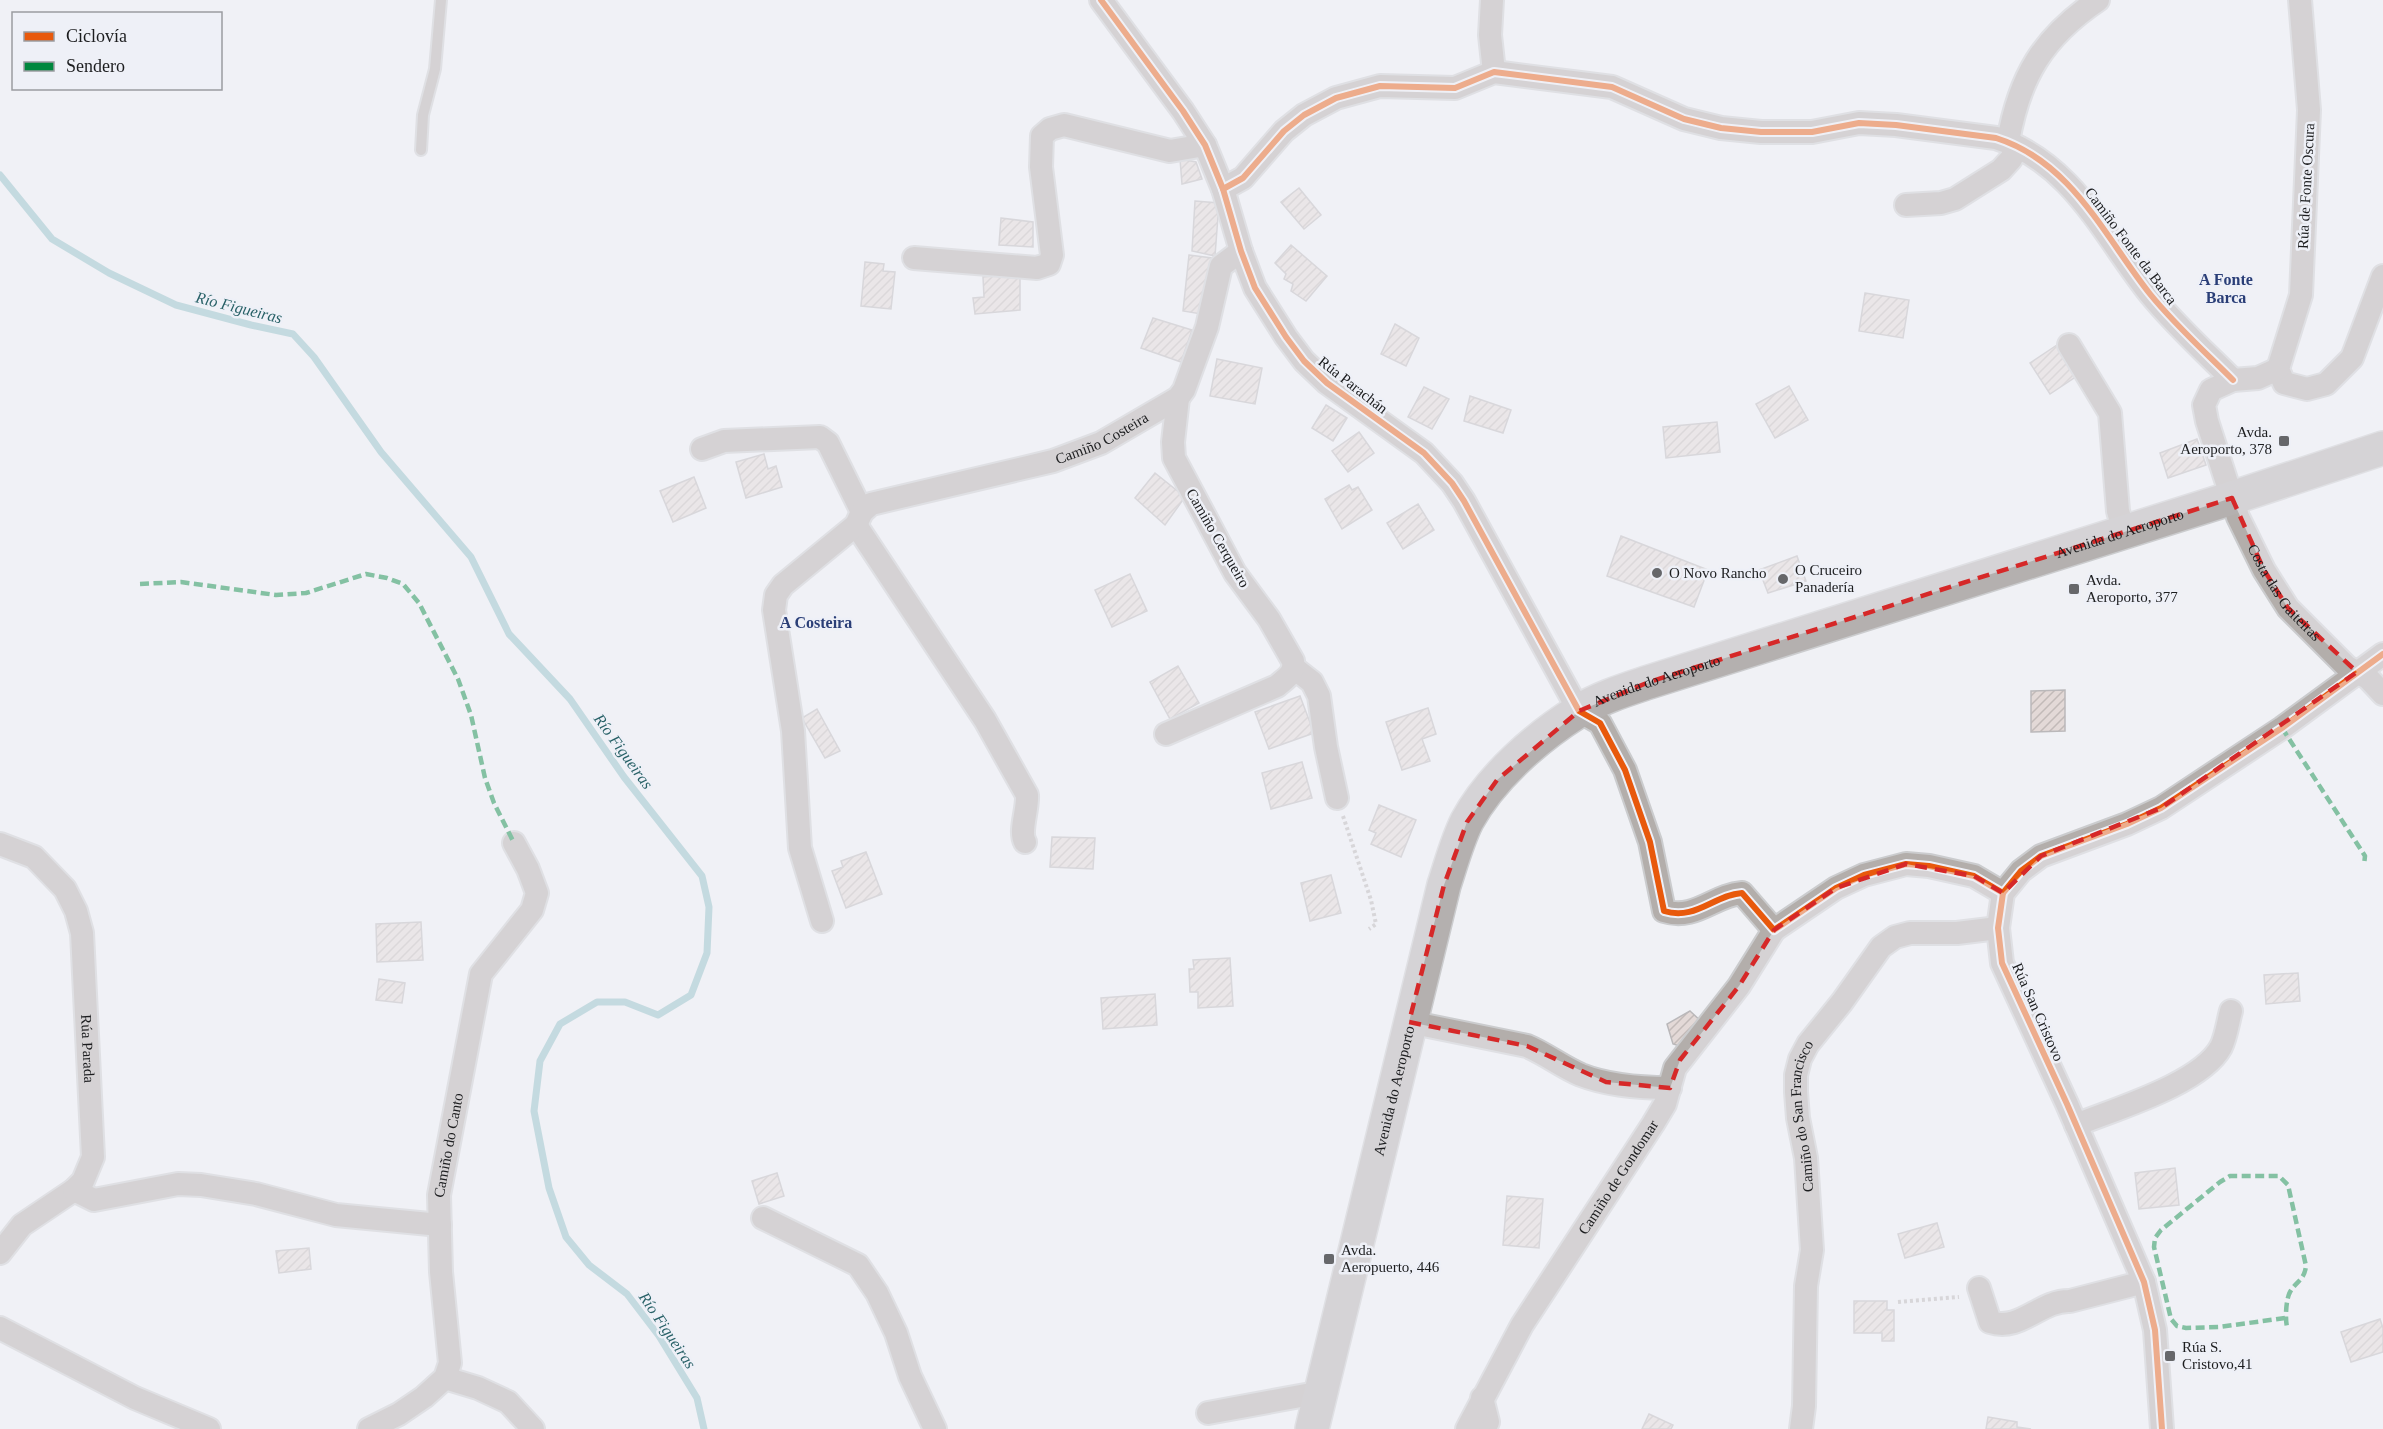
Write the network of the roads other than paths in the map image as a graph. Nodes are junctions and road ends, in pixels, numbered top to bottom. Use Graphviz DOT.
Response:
graph roads {
  1 [pos="441,0"];
  2 [pos="1101,0"];
  3 [pos="1492,0"];
  4 [pos="2098,0"];
  5 [pos="2300,0"];
  6 [pos="1494,72"];
  7 [pos="2013,144"];
  8 [pos="1204,145"];
  9 [pos="421,150"];
  10 [pos="1223,189"];
  11 [pos="1906,205"];
  12 [pos="1241,251"];
  13 [pos="914,258"];
  14 [pos="2383,276"];
  15 [pos="2069,345"];
  16 [pos="2278,369"];
  17 [pos="2233,380"];
  18 [pos="1178,398"];
  19 [pos="2383,448"];
  20 [pos="702,449"];
  21 [pos="2232,498"];
  22 [pos="859,518"];
  23 [pos="2124,532"];
  24 [pos="2383,654"];
  25 [pos="1294,668"];
  26 [pos="2357,672"];
  27 [pos="2383,694"];
  28 [pos="1579,711"];
  29 [pos="1166,734"];
  30 [pos="1337,798"];
  31 [pos="514,843"];
  32 [pos="1025,843"];
  33 [pos="0,844"];
  34 [pos="2003,893"];
  35 [pos="822,921"];
  36 [pos="1998,928"];
  37 [pos="1774,930"];
  38 [pos="2231,1011"];
  39 [pos="1409,1022"];
  40 [pos="1670,1088"];
  41 [pos="2076,1125"];
  42 [pos="74,1190"];
  43 [pos="763,1218"];
  44 [pos="440,1225"];
  45 [pos="0,1253"];
  46 [pos="2144,1282"];
  47 [pos="1980,1292"];
  48 [pos="0,1328"];
  49 [pos="446,1378"];
  50 [pos="1322,1392"];
  51 [pos="1482,1398"];
  52 [pos="1208,1413"];
  53 [pos="209,1429"];
  54 [pos="369,1429"];
  55 [pos="533,1429"];
  56 [pos="935,1429"];
  57 [pos="1312,1429"];
  58 [pos="1467,1429"];
  59 [pos="1485,1429"];
  60 [pos="1801,1429"];
  61 [pos="2162,1429"];
  1 -- 9 [label="lane"];
  2 -- 8 [label="street, Rúa Parachán"];
  3 -- 6 [label="street"];
  4 -- 7 [label="street"];
  5 -- 16 [label="street, Rúa de Fonte Oscura"];
  6 -- 7 [label="street, Camiño Fonte da Barca"];
  6 -- 10 [label="street, Camiño Fonte da Barca"];
  7 -- 11 [label="street"];
  7 -- 17 [label="street, Camiño Fonte da Barca"];
  8 -- 10 [label="street, Rúa Parachán"];
  8 -- 13 [label="street"];
  10 -- 12 [label="street, Rúa Parachán"];
  12 -- 18 [label="street"];
  12 -- 28 [label="street, Rúa Parachán"];
  14 -- 16 [label="street"];
  15 -- 23 [label="street"];
  16 -- 17 [label="street"];
  17 -- 21 [label="street"];
  18 -- 22 [label="street, Camiño Costeira"];
  18 -- 25 [label="street, Camiño Cerqueiro"];
  19 -- 21 [label="main road, Avenida do Aeroporto"];
  20 -- 22 [label="street"];
  21 -- 23 [label="main road, Avenida do Aeroporto"];
  21 -- 26 [label="street, Costa das Gaiteiras"];
  22 -- 32 [label="street"];
  22 -- 35 [label="street, Camiño Costeira"];
  23 -- 28 [label="main road, Avenida do Aeroporto"];
  24 -- 26 [label="street"];
  25 -- 29 [label="street"];
  25 -- 30 [label="street, Camiño Cerqueiro"];
  26 -- 27 [label="street, Costa das Gaiteiras"];
  26 -- 34 [label="street"];
  28 -- 37 [label="street"];
  28 -- 39 [label="main road, Avenida do Aeroporto"];
  31 -- 44 [label="street, Camiño do Canto"];
  33 -- 42 [label="street, Rúa Parada"];
  34 -- 36 [label="street, Rúa San Cristovo"];
  34 -- 37 [label="street, Camiño de Gondomar"];
  36 -- 41 [label="street, Rúa San Cristovo"];
  36 -- 60 [label="street, Camiño do San Francisco"];
  37 -- 40 [label="street, Camiño de Gondomar"];
  38 -- 41 [label="street"];
  39 -- 40 [label="street"];
  39 -- 50 [label="main road, Avenida do Aeroporto"];
  40 -- 51 [label="street, Camiño de Gondomar"];
  41 -- 46 [label="street, Rúa San Cristovo"];
  42 -- 44 [label="street"];
  42 -- 45 [label="street, Rúa Parada"];
  43 -- 56 [label="street"];
  44 -- 49 [label="street, Camiño do Canto"];
  46 -- 47 [label="street"];
  46 -- 61 [label="street, Rúa San Cristovo"];
  48 -- 53 [label="street"];
  49 -- 54 [label="street"];
  49 -- 55 [label="street"];
  50 -- 52 [label="street"];
  50 -- 57 [label="main road, Avenida do Aeroporto"];
  51 -- 58 [label="street, Camiño de Gondomar"];
  51 -- 59 [label="street"];
}
